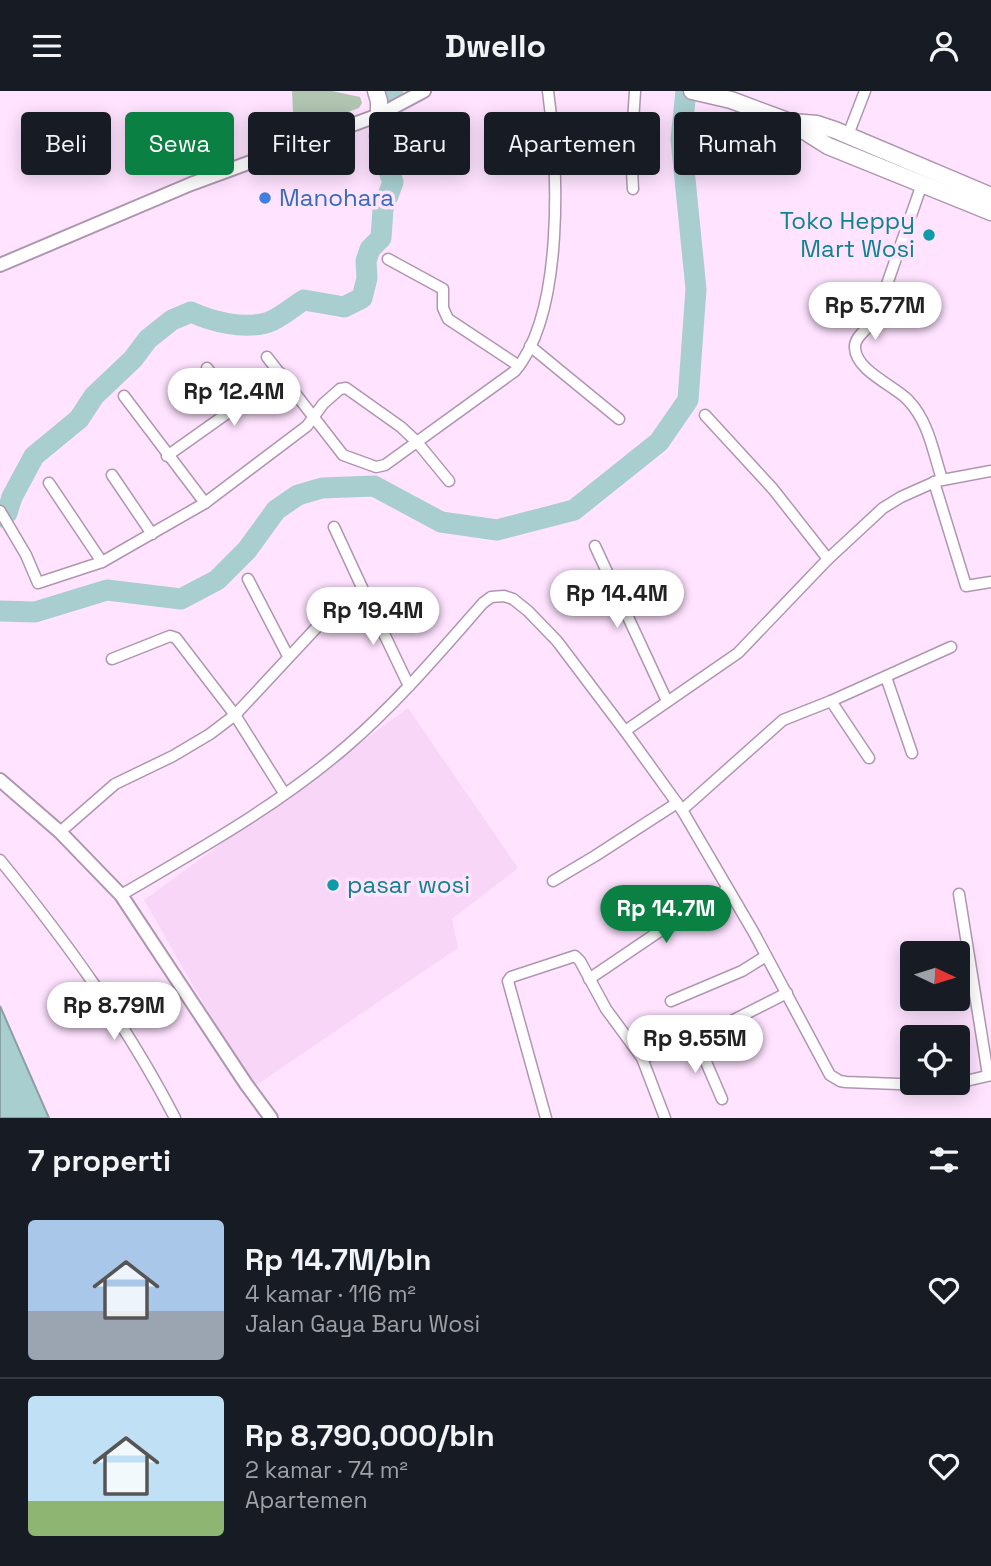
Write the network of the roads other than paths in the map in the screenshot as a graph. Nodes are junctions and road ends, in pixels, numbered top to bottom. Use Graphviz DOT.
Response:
graph roads {
  1 [pos="376,91"];
  2 [pos="424,91"];
  3 [pos="548,91"];
  4 [pos="635,91"];
  5 [pos="695,91"];
  6 [pos="865,91"];
  7 [pos="379,112"];
  8 [pos="385,112"];
  9 [pos="763,112"];
  10 [pos="369,119"];
  11 [pos="801,123"];
  12 [pos="801,129"];
  13 [pos="848,135"];
  14 [pos="922,184"];
  15 [pos="634,189"];
  16 [pos="991,195"];
  17 [pos="991,212"];
  18 [pos="388,259"];
  19 [pos="0,265"];
  20 [pos="530,346"];
  21 [pos="267,357"];
  22 [pos="519,366"];
  23 [pos="207,367"];
  24 [pos="280,373"];
  25 [pos="124,396"];
  26 [pos="236,407"];
  27 [pos="314,415"];
  28 [pos="705,415"];
  29 [pos="619,419"];
  30 [pos="417,442"];
  31 [pos="167,456"];
  32 [pos="991,471"];
  33 [pos="111,475"];
  34 [pos="449,481"];
  35 [pos="938,481"];
  36 [pos="49,483"];
  37 [pos="205,503"];
  38 [pos="3,515"];
  39 [pos="334,527"];
  40 [pos="152,534"];
  41 [pos="595,546"];
  42 [pos="828,559"];
  43 [pos="102,562"];
  44 [pos="248,579"];
  45 [pos="991,582"];
  46 [pos="365,594"];
  47 [pos="951,647"];
  48 [pos="288,656"];
  49 [pos="112,659"];
  50 [pos="886,677"];
  51 [pos="409,686"];
  52 [pos="667,701"];
  53 [pos="831,701"];
  54 [pos="234,715"];
  55 [pos="625,731"];
  56 [pos="912,753"];
  57 [pos="870,758"];
  58 [pos="0,780"];
  59 [pos="285,793"];
  60 [pos="680,806"];
  61 [pos="60,832"];
  62 [pos="0,860"];
  63 [pos="553,881"];
  64 [pos="728,889"];
  65 [pos="959,894"];
  66 [pos="121,895"];
  67 [pos="766,956"];
  68 [pos="589,979"];
  69 [pos="787,993"];
  70 [pos="671,1001"];
  71 [pos="696,1039"];
  72 [pos="642,1058"];
  73 [pos="990,1075"];
  74 [pos="970,1080"];
  75 [pos="900,1085"];
  76 [pos="722,1099"];
  77 [pos="175,1118"];
  78 [pos="271,1118"];
  79 [pos="546,1118"];
  80 [pos="665,1118"];
  1 -- 7 [label="highway"];
  2 -- 8 [label="street"];
  3 -- 20 [label="street"];
  4 -- 15 [label="street"];
  5 -- 9 [label="highway"];
  6 -- 13 [label="street"];
  10 -- 19 [label="street"];
  11 -- 13 [label="highway"];
  12 -- 14 [label="highway"];
  13 -- 16 [label="highway"];
  14 -- 17 [label="highway"];
  14 -- 35 [label="street"];
  18 -- 22 [label="street"];
  20 -- 22 [label="street"];
  20 -- 29 [label="street"];
  21 -- 24 [label="street"];
  22 -- 30 [label="street"];
  23 -- 26 [label="street"];
  24 -- 26 [label="street"];
  24 -- 27 [label="street"];
  25 -- 31 [label="street"];
  26 -- 31 [label="street"];
  27 -- 30 [label="street"];
  27 -- 30 [label="street"];
  27 -- 37 [label="street"];
  28 -- 42 [label="street"];
  30 -- 34 [label="street"];
  31 -- 37 [label="street"];
  32 -- 35 [label="street"];
  33 -- 40 [label="street"];
  35 -- 42 [label="street"];
  35 -- 45 [label="street"];
  36 -- 43 [label="street"];
  37 -- 40 [label="street"];
  38 -- 43 [label="street"];
  39 -- 46 [label="street"];
  40 -- 43 [label="street"];
  41 -- 52 [label="street"];
  42 -- 52 [label="street"];
  44 -- 48 [label="street"];
  46 -- 48 [label="street"];
  46 -- 51 [label="street"];
  47 -- 50 [label="street"];
  48 -- 54 [label="street"];
  49 -- 54 [label="street"];
  50 -- 53 [label="street"];
  50 -- 56 [label="street"];
  51 -- 55 [label="street"];
  51 -- 59 [label="street"];
  52 -- 55 [label="street"];
  53 -- 57 [label="street"];
  53 -- 60 [label="street"];
  54 -- 59 [label="street"];
  54 -- 61 [label="street"];
  55 -- 60 [label="street"];
  58 -- 61 [label="street"];
  59 -- 66 [label="street"];
  60 -- 63 [label="street"];
  60 -- 64 [label="street"];
  61 -- 66 [label="street"];
  62 -- 77 [label="street"];
  64 -- 67 [label="street"];
  64 -- 68 [label="street"];
  65 -- 73 [label="street"];
  66 -- 78 [label="street"];
  67 -- 69 [label="street"];
  67 -- 70 [label="street"];
  68 -- 72 [label="street"];
  68 -- 79 [label="street"];
  69 -- 71 [label="street"];
  69 -- 75 [label="street"];
  71 -- 72 [label="street"];
  71 -- 76 [label="street"];
  72 -- 80 [label="street"];
  73 -- 74 [label="street"];
}
